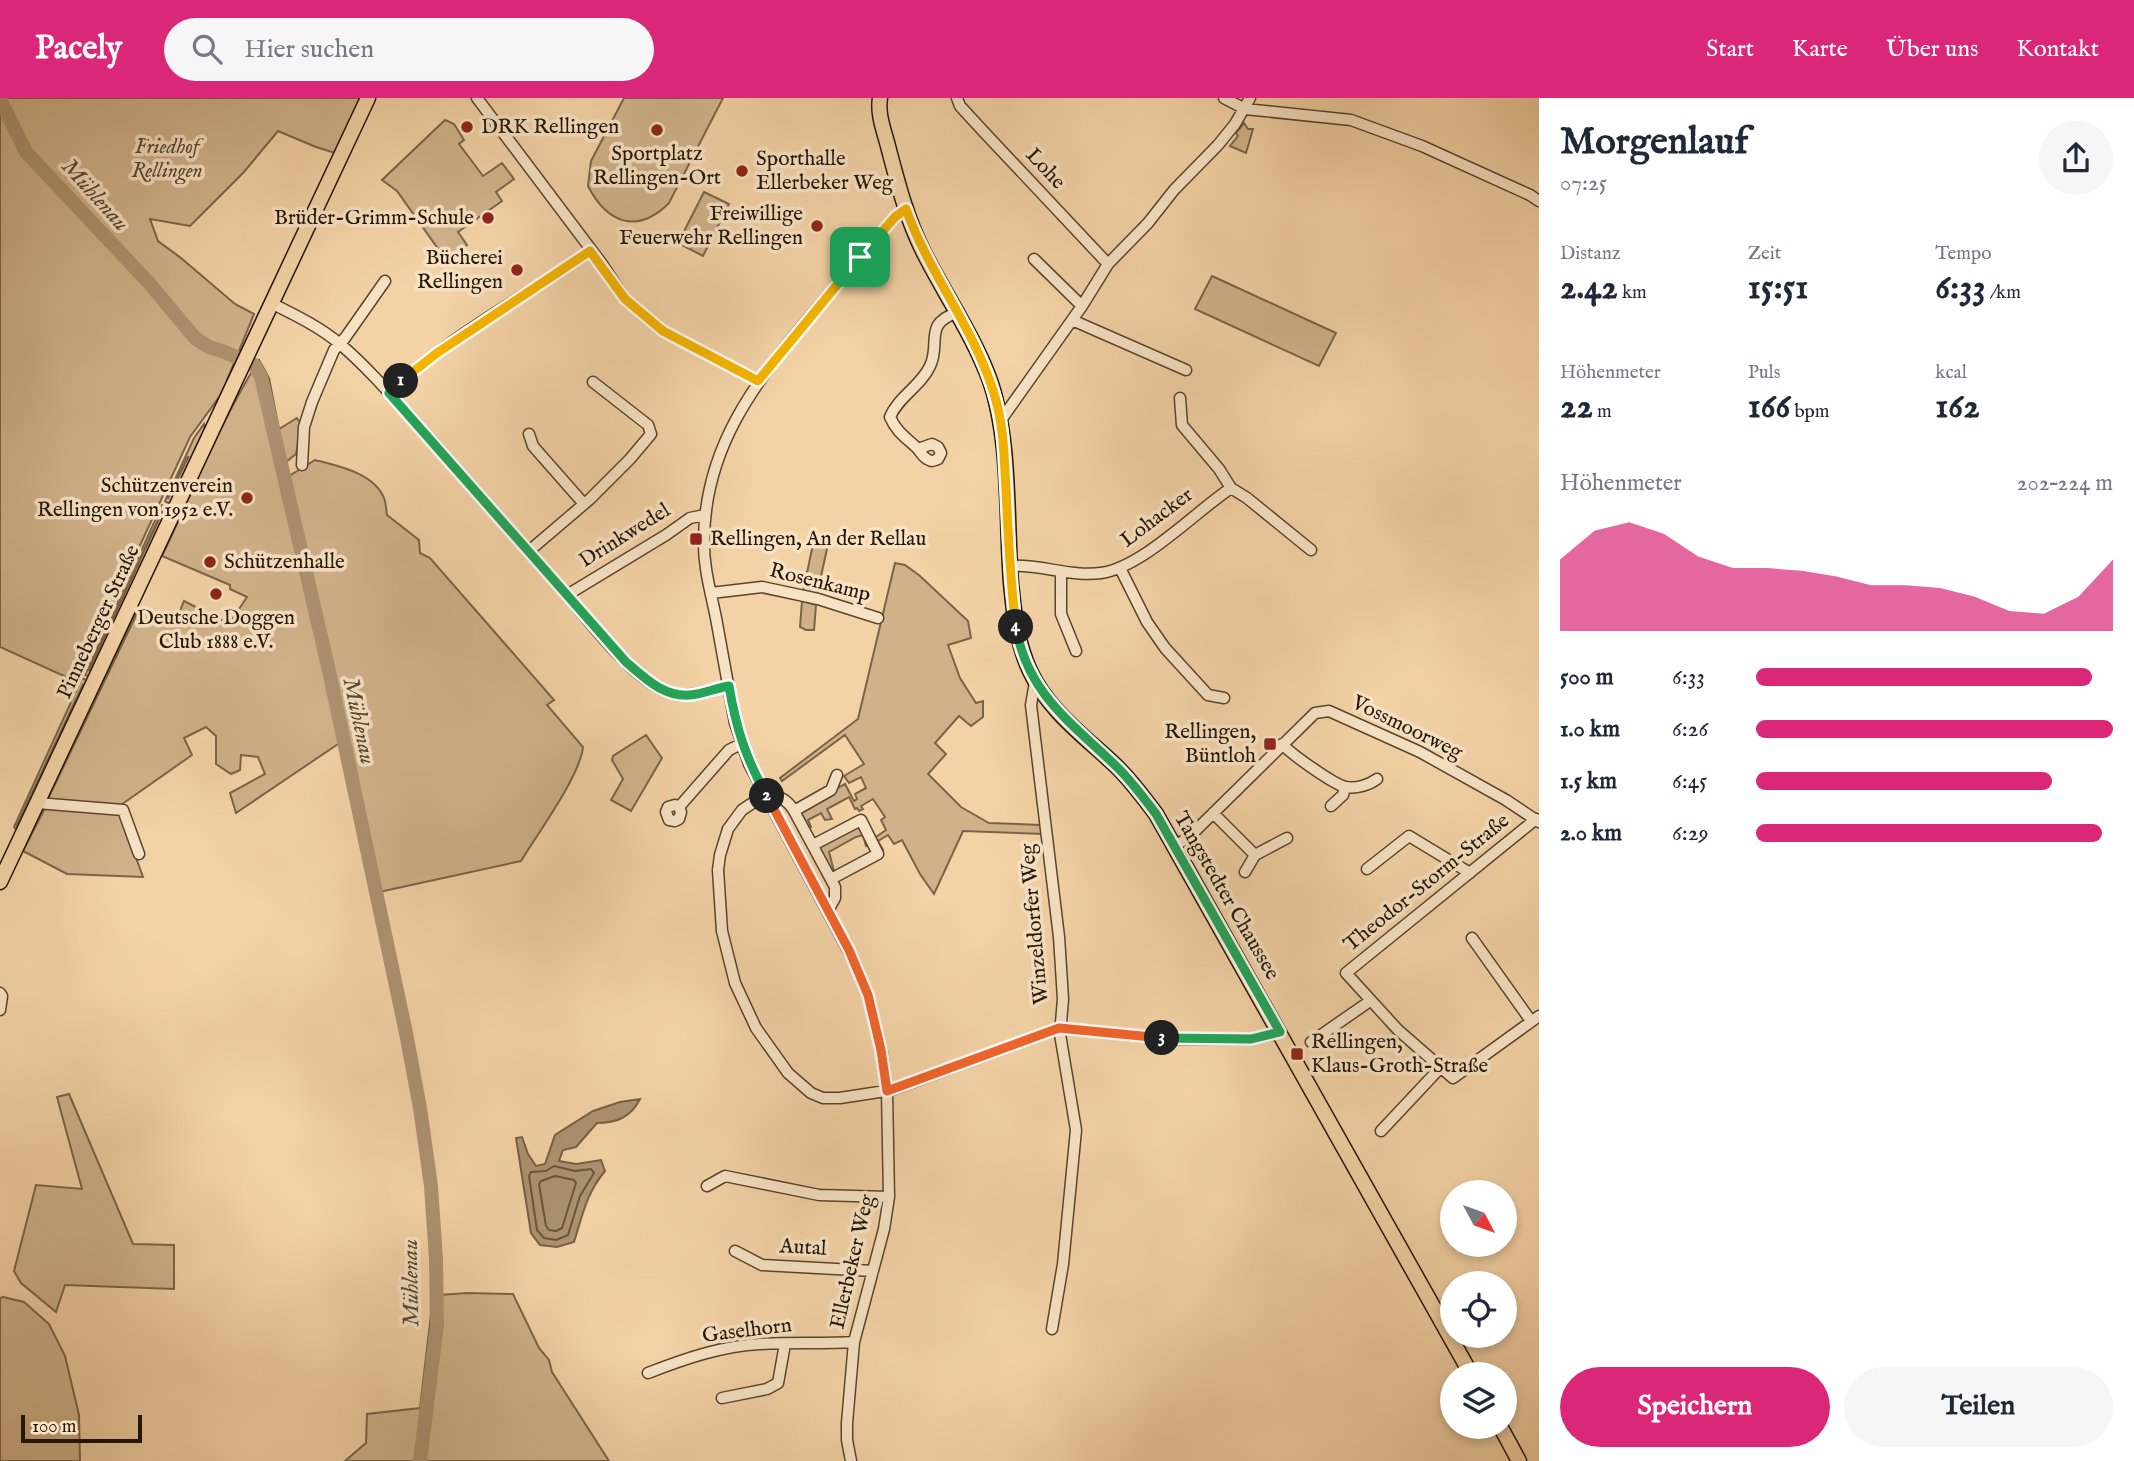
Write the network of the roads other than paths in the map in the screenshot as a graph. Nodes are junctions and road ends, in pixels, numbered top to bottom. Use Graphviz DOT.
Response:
graph roads {
  1 [pos="368,98"];
  2 [pos="477,98"];
  3 [pos="880,98"];
  4 [pos="957,98"];
  5 [pos="1224,98"];
  6 [pos="1248,103"];
  7 [pos="1539,201"];
  8 [pos="906,209"];
  9 [pos="590,251"];
  10 [pos="1034,260"];
  11 [pos="1108,264"];
  12 [pos="385,281"];
  13 [pos="271,303"];
  14 [pos="1082,306"];
  15 [pos="957,313"];
  16 [pos="1072,320"];
  17 [pos="340,344"];
  18 [pos="1186,370"];
  19 [pos="758,381"];
  20 [pos="593,382"];
  21 [pos="389,393"];
  22 [pos="1181,398"];
  23 [pos="1001,420"];
  24 [pos="529,434"];
  25 [pos="918,449"];
  26 [pos="302,465"];
  27 [pos="1231,488"];
  28 [pos="584,504"];
  29 [pos="705,515"];
  30 [pos="1311,550"];
  31 [pos="529,551"];
  32 [pos="1010,566"];
  33 [pos="1120,568"];
  34 [pos="1061,571"];
  35 [pos="711,593"];
  36 [pos="567,595"];
  37 [pos="878,618"];
  38 [pos="1076,651"];
  39 [pos="1035,682"];
  40 [pos="729,686"];
  41 [pos="1224,698"];
  42 [pos="741,744"];
  43 [pos="1282,744"];
  44 [pos="837,775"];
  45 [pos="1377,779"];
  46 [pos="1346,787"];
  47 [pos="766,794"];
  48 [pos="37,803"];
  49 [pos="1331,806"];
  50 [pos="679,807"];
  51 [pos="794,811"];
  52 [pos="1213,813"];
  53 [pos="1537,820"];
  54 [pos="1287,838"];
  55 [pos="813,845"];
  56 [pos="1174,846"];
  57 [pos="139,854"];
  58 [pos="1255,855"];
  59 [pos="1367,869"];
  60 [pos="1245,872"];
  61 [pos="1470,873"];
  62 [pos="831,879"];
  63 [pos="0,882"];
  64 [pos="828,911"];
  65 [pos="1472,938"];
  66 [pos="0,993"];
  67 [pos="1370,1001"];
  68 [pos="0,1010"];
  69 [pos="1535,1018"];
  70 [pos="1059,1028"];
  71 [pos="1280,1032"];
  72 [pos="1311,1041"];
  73 [pos="1441,1068"];
  74 [pos="887,1091"];
  75 [pos="1381,1131"];
  76 [pos="707,1186"];
  77 [pos="889,1198"];
  78 [pos="735,1251"];
  79 [pos="873,1271"];
  80 [pos="1052,1329"];
  81 [pos="854,1342"];
  82 [pos="785,1344"];
  83 [pos="1465,1362"];
  84 [pos="648,1373"];
  85 [pos="722,1398"];
  86 [pos="1507,1439"];
  87 [pos="847,1459"];
  88 [pos="1519,1461"];
  1 -- 13 [label="main road, Pinneberger Straße"];
  2 -- 9 [label="street"];
  3 -- 8 [label="main road, Tangstedter Chaussee"];
  4 -- 11 [label="street, Lohe"];
  5 -- 6 [label="street"];
  6 -- 7 [label="street"];
  6 -- 11 [label="street"];
  8 -- 15 [label="main road, Tangstedter Chaussee"];
  8 -- 19 [label="street, Ellerbeker Weg"];
  9 -- 19 [label="street"];
  9 -- 21 [label="street"];
  10 -- 14 [label="street"];
  11 -- 14 [label="street"];
  12 -- 17 [label="street"];
  13 -- 17 [label="street"];
  13 -- 48 [label="main road, Pinneberger Straße"];
  14 -- 16 [label="street"];
  15 -- 23 [label="main road, Tangstedter Chaussee"];
  15 -- 25 [label="street"];
  16 -- 18 [label="street"];
  16 -- 23 [label="street"];
  17 -- 21 [label="street"];
  17 -- 26 [label="street"];
  19 -- 29 [label="street, Ellerbeker Weg"];
  20 -- 28 [label="street"];
  21 -- 31 [label="street"];
  22 -- 27 [label="street"];
  23 -- 32 [label="main road, Tangstedter Chaussee"];
  24 -- 28 [label="street"];
  27 -- 30 [label="street"];
  27 -- 33 [label="street, Lohacker"];
  28 -- 31 [label="street"];
  29 -- 35 [label="street, Ellerbeker Weg"];
  29 -- 36 [label="street, Drinkwedel"];
  31 -- 36 [label="street"];
  32 -- 34 [label="street, Lohacker"];
  32 -- 39 [label="main road, Tangstedter Chaussee"];
  33 -- 34 [label="street, Lohacker"];
  33 -- 41 [label="street"];
  34 -- 38 [label="street"];
  35 -- 37 [label="street, Rosenkamp"];
  35 -- 40 [label="street, Ellerbeker Weg"];
  36 -- 40 [label="street"];
  39 -- 56 [label="main road, Tangstedter Chaussee"];
  39 -- 70 [label="street, Winzeldorfer Weg"];
  40 -- 42 [label="street, Ellerbeker Weg"];
  42 -- 47 [label="street, Ellerbeker Weg"];
  42 -- 50 [label="street"];
  43 -- 46 [label="street"];
  43 -- 52 [label="street, Vossmoorweg"];
  43 -- 53 [label="street, Vossmoorweg"];
  44 -- 51 [label="street"];
  45 -- 46 [label="street"];
  46 -- 49 [label="street"];
  47 -- 51 [label="street"];
  47 -- 64 [label="street, Ellerbeker Weg"];
  47 -- 74 [label="street"];
  48 -- 57 [label="street"];
  48 -- 63 [label="main road, Pinneberger Straße"];
  51 -- 55 [label="street"];
  52 -- 56 [label="street, Vossmoorweg"];
  52 -- 58 [label="street"];
  53 -- 61 [label="street, Theodor-Storm-Straße"];
  54 -- 58 [label="street"];
  55 -- 62 [label="street"];
  55 -- 62 [label="street"];
  56 -- 71 [label="main road, Tangstedter Chaussee"];
  58 -- 60 [label="street"];
  59 -- 61 [label="street"];
  61 -- 67 [label="street, Theodor-Storm-Straße"];
  62 -- 64 [label="street"];
  64 -- 74 [label="street, Ellerbeker Weg"];
  65 -- 69 [label="street"];
  66 -- 68 [label="street"];
  67 -- 72 [label="street"];
  67 -- 73 [label="street, Theodor-Storm-Straße"];
  69 -- 73 [label="street"];
  70 -- 71 [label="street"];
  70 -- 74 [label="street"];
  70 -- 80 [label="street, Winzeldorfer Weg"];
  71 -- 83 [label="main road, Tangstedter Chaussee"];
  73 -- 75 [label="street"];
  74 -- 77 [label="street, Ellerbeker Weg"];
  76 -- 77 [label="street"];
  77 -- 79 [label="street, Ellerbeker Weg"];
  78 -- 79 [label="street, Autal"];
  79 -- 81 [label="street, Ellerbeker Weg"];
  81 -- 82 [label="street, Gaselhorn"];
  81 -- 87 [label="street, Ellerbeker Weg"];
  82 -- 84 [label="street, Gaselhorn"];
  82 -- 85 [label="street"];
  86 -- 88 [label="main road"];
}
